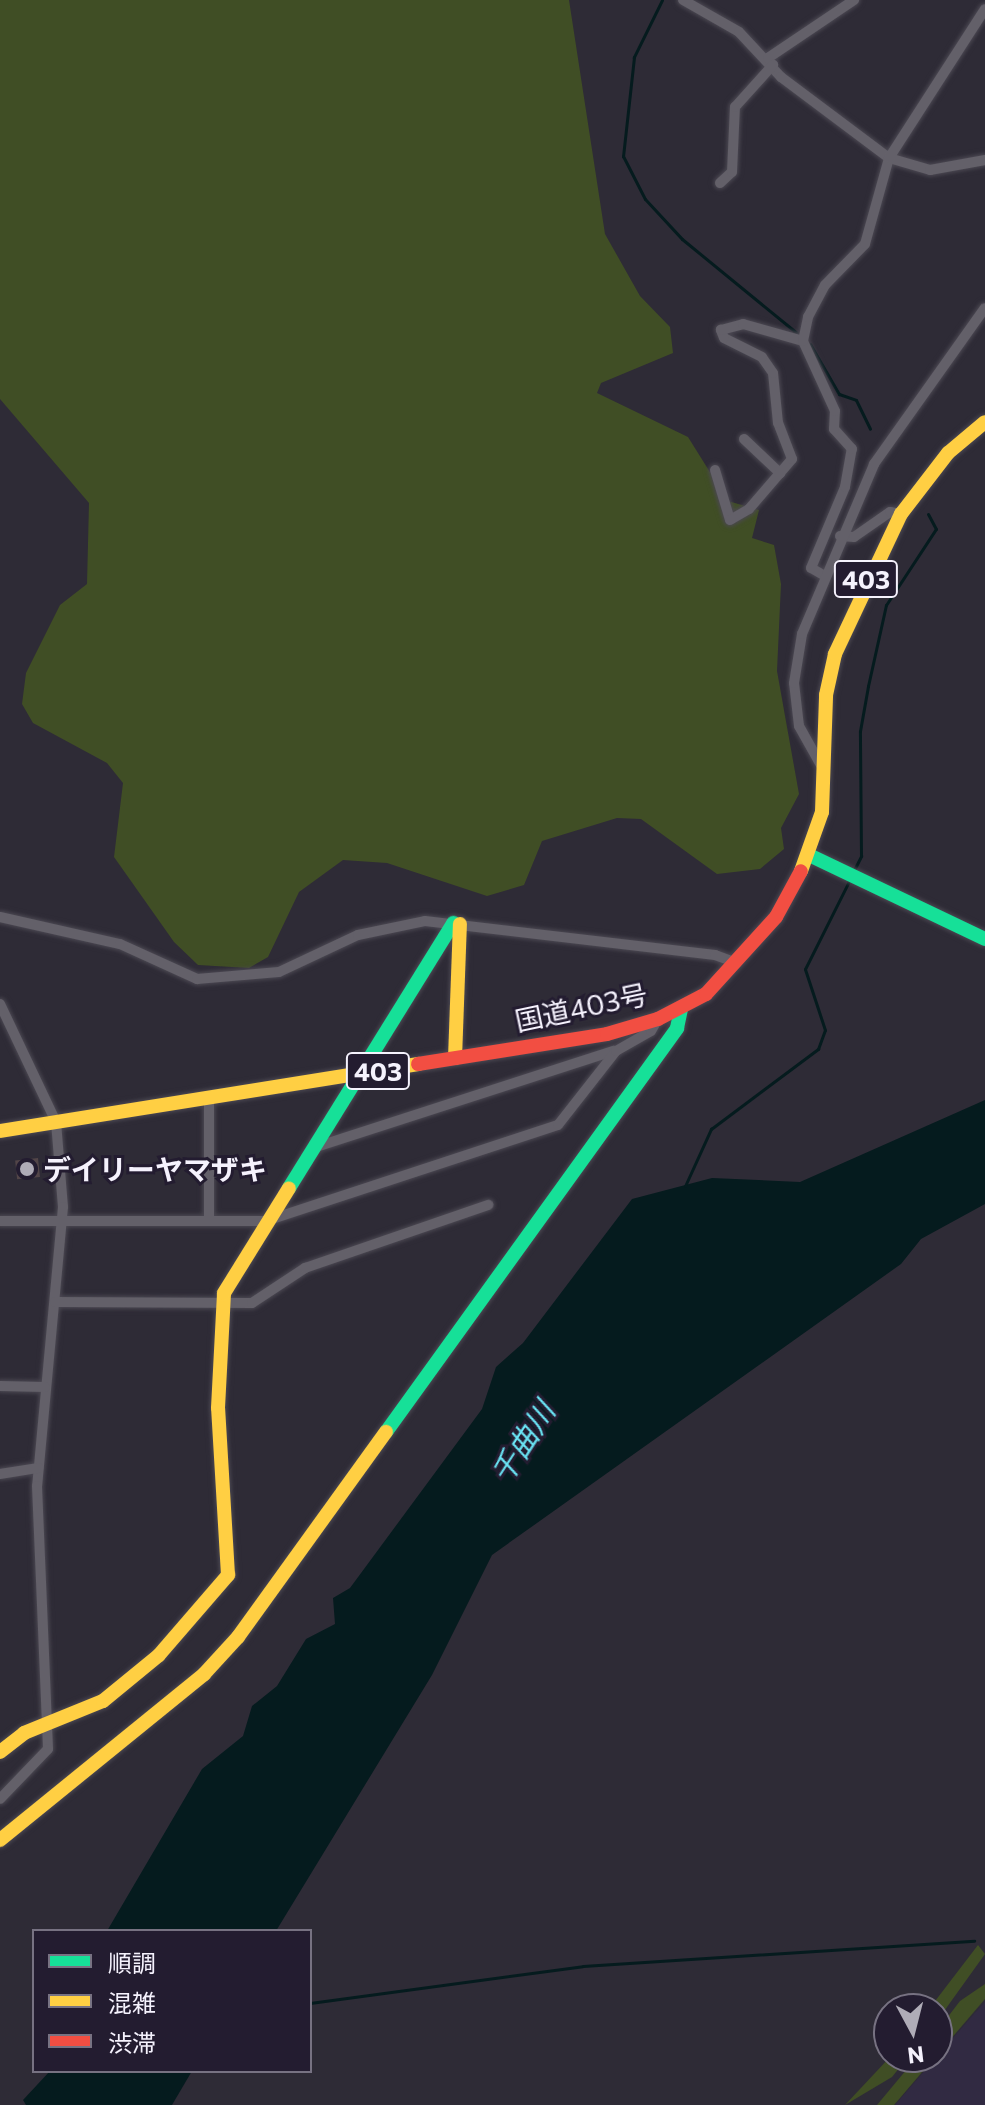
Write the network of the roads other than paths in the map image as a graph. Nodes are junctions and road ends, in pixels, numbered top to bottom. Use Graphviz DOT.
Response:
graph roads {
  1 [pos="683,0"];
  2 [pos="854,0"];
  3 [pos="985,9"];
  4 [pos="770,62"];
  5 [pos="889,158"];
  6 [pos="985,160"];
  7 [pos="720,183"];
  8 [pos="985,308"];
  9 [pos="803,341"];
  10 [pos="985,422"];
  11 [pos="744,439"];
  12 [pos="715,470"];
  13 [pos="780,473"];
  14 [pos="901,514"];
  15 [pos="840,536"];
  16 [pos="825,576"];
  17 [pos="826,771"];
  18 [pos="816,858"];
  19 [pos="0,917"];
  20 [pos="456,923"];
  21 [pos="985,939"];
  22 [pos="718,956"];
  23 [pos="739,964"];
  24 [pos="717,985"];
  25 [pos="0,1004"];
  26 [pos="681,1009"];
  27 [pos="658,1019"];
  28 [pos="616,1051"];
  29 [pos="455,1058"];
  30 [pos="354,1075"];
  31 [pos="209,1096"];
  32 [pos="56,1122"];
  33 [pos="0,1131"];
  34 [pos="310,1149"];
  35 [pos="488,1205"];
  36 [pos="0,1221"];
  37 [pos="209,1221"];
  38 [pos="266,1221"];
  39 [pos="63,1222"];
  40 [pos="55,1302"];
  41 [pos="222,1304"];
  42 [pos="0,1386"];
  43 [pos="45,1387"];
  44 [pos="39,1468"];
  45 [pos="0,1474"];
  46 [pos="48,1723"];
  47 [pos="0,1752"];
  48 [pos="0,1799"];
  49 [pos="0,1840"];
  1 -- 4 [label="street"];
  2 -- 4 [label="street"];
  3 -- 5 [label="street"];
  4 -- 5 [label="street"];
  4 -- 7 [label="street"];
  5 -- 6 [label="street"];
  5 -- 9 [label="street"];
  8 -- 15 [label="street"];
  9 -- 13 [label="street"];
  9 -- 16 [label="street"];
  10 -- 14 [label="main road, 国道403号 / 403"];
  11 -- 13 [label="street"];
  12 -- 13 [label="street"];
  14 -- 15 [label="street"];
  14 -- 17 [label="main road, 国道403号 / 403"];
  15 -- 16 [label="street"];
  16 -- 17 [label="street"];
  17 -- 18 [label="main road, 国道403号 / 403"];
  18 -- 21 [label="main road"];
  18 -- 23 [label="main road, 国道403号 / 403"];
  19 -- 20 [label="street"];
  20 -- 22 [label="street"];
  20 -- 29 [label="main road"];
  20 -- 30 [label="main road"];
  22 -- 23 [label="street"];
  22 -- 24 [label="street"];
  23 -- 24 [label="main road, 国道403号 / 403"];
  24 -- 26 [label="main road, 国道403号 / 403"];
  25 -- 32 [label="street"];
  26 -- 27 [label="main road, 国道403号 / 403"];
  26 -- 49 [label="main road"];
  27 -- 28 [label="street"];
  27 -- 29 [label="main road, 国道403号 / 403"];
  28 -- 34 [label="street"];
  28 -- 38 [label="street"];
  29 -- 30 [label="main road, 国道403号 / 403"];
  30 -- 31 [label="main road, 国道403号 / 403"];
  30 -- 34 [label="main road"];
  31 -- 32 [label="main road, 国道403号 / 403"];
  31 -- 37 [label="street"];
  32 -- 33 [label="main road, 国道403号 / 403"];
  32 -- 39 [label="street"];
  34 -- 38 [label="main road"];
  35 -- 41 [label="street"];
  36 -- 39 [label="street"];
  37 -- 38 [label="street"];
  37 -- 39 [label="street"];
  38 -- 41 [label="main road"];
  39 -- 40 [label="street"];
  40 -- 41 [label="street"];
  40 -- 43 [label="street"];
  41 -- 46 [label="main road"];
  42 -- 43 [label="street"];
  43 -- 44 [label="street"];
  44 -- 45 [label="street"];
  44 -- 46 [label="street"];
  46 -- 47 [label="main road"];
  46 -- 48 [label="street"];
}
